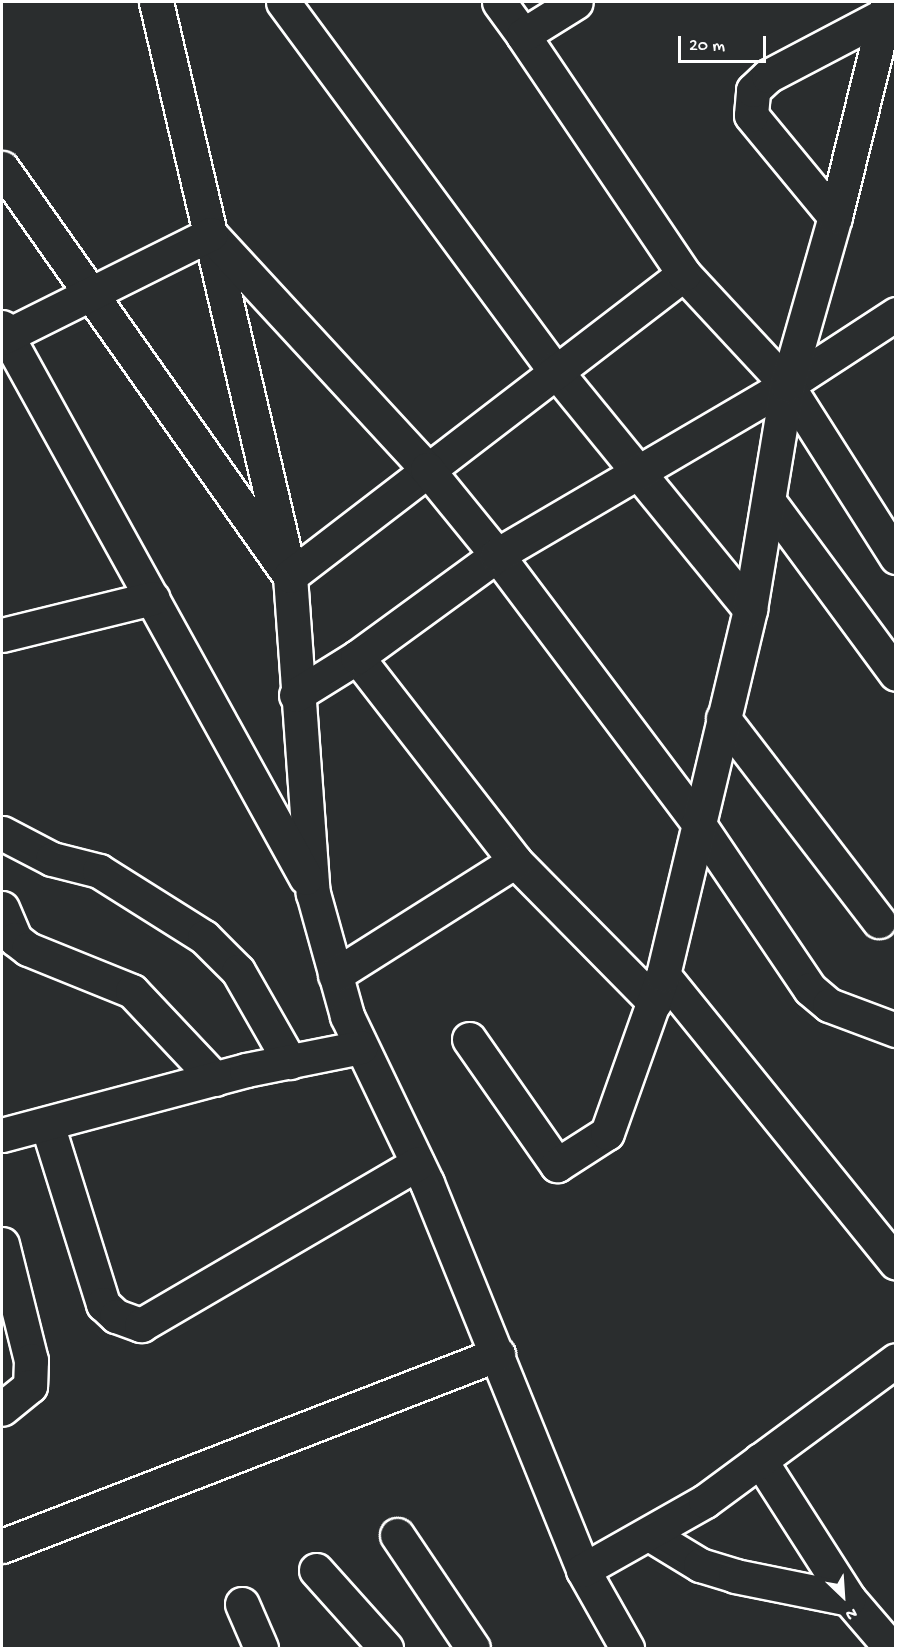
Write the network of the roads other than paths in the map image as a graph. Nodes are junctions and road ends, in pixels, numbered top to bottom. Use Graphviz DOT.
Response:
graph roads {
  1 [pos="156,2"];
  2 [pos="283,2"];
  3 [pos="499,2"];
  4 [pos="576,2"];
  5 [pos="887,8"];
  6 [pos="523,35"];
  7 [pos="883,71"];
  8 [pos="2,168"];
  9 [pos="835,217"];
  10 [pos="211,234"];
  11 [pos="684,274"];
  12 [pos="95,295"];
  13 [pos="896,314"];
  14 [pos="3,334"];
  15 [pos="554,369"];
  16 [pos="787,385"];
  17 [pos="639,468"];
  18 [pos="427,469"];
  19 [pos="770,503"];
  20 [pos="497,555"];
  21 [pos="896,557"];
  22 [pos="290,576"];
  23 [pos="153,598"];
  24 [pos="750,609"];
  25 [pos="2,635"];
  26 [pos="357,657"];
  27 [pos="896,674"];
  28 [pos="296,695"];
  29 [pos="723,718"];
  30 [pos="698,823"];
  31 [pos="2,833"];
  32 [pos="515,861"];
  33 [pos="313,893"];
  34 [pos="2,908"];
  35 [pos="879,921"];
  36 [pos="335,975"];
  37 [pos="659,989"];
  38 [pos="896,1030"];
  39 [pos="469,1039"];
  40 [pos="361,1047"];
  41 [pos="290,1062"];
  42 [pos="214,1079"];
  43 [pos="47,1124"];
  44 [pos="2,1135"];
  45 [pos="417,1164"];
  46 [pos="2,1244"];
  47 [pos="896,1263"];
  48 [pos="498,1354"];
  49 [pos="896,1360"];
  50 [pos="2,1409"];
  51 [pos="760,1460"];
  52 [pos="649,1534"];
  53 [pos="397,1535"];
  54 [pos="2,1546"];
  55 [pos="316,1570"];
  56 [pos="583,1570"];
  57 [pos="849,1599"];
  58 [pos="242,1604"];
  59 [pos="261,1648"];
  60 [pos="386,1648"];
  61 [pos="473,1648"];
  62 [pos="627,1648"];
  63 [pos="891,1648"];
  1 -- 10 [label="street"];
  2 -- 15 [label="street"];
  3 -- 6 [label="street"];
  4 -- 6 [label="street"];
  5 -- 7 [label="street"];
  5 -- 9 [label="street"];
  6 -- 11 [label="street"];
  7 -- 9 [label="street"];
  8 -- 12 [label="street"];
  9 -- 16 [label="street"];
  10 -- 12 [label="street"];
  10 -- 18 [label="street"];
  10 -- 22 [label="street"];
  11 -- 15 [label="street"];
  11 -- 16 [label="street"];
  12 -- 14 [label="street"];
  12 -- 22 [label="street"];
  13 -- 16 [label="street"];
  14 -- 23 [label="street"];
  15 -- 17 [label="street"];
  15 -- 18 [label="street"];
  16 -- 17 [label="street"];
  16 -- 19 [label="street"];
  16 -- 21 [label="street"];
  17 -- 20 [label="street"];
  17 -- 24 [label="street"];
  18 -- 20 [label="street"];
  18 -- 22 [label="street"];
  19 -- 24 [label="street"];
  19 -- 27 [label="street"];
  20 -- 26 [label="street"];
  20 -- 30 [label="street"];
  22 -- 28 [label="street"];
  23 -- 25 [label="street"];
  23 -- 33 [label="street"];
  24 -- 29 [label="street"];
  26 -- 28 [label="street"];
  26 -- 32 [label="street"];
  28 -- 33 [label="street"];
  29 -- 30 [label="street"];
  29 -- 35 [label="street"];
  30 -- 37 [label="street"];
  30 -- 38 [label="street"];
  31 -- 41 [label="street"];
  32 -- 36 [label="street"];
  32 -- 37 [label="street"];
  33 -- 36 [label="street"];
  34 -- 42 [label="street"];
  36 -- 40 [label="street"];
  37 -- 39 [label="street"];
  37 -- 47 [label="street"];
  40 -- 41 [label="street"];
  40 -- 45 [label="street"];
  41 -- 42 [label="street"];
  42 -- 43 [label="street"];
  43 -- 44 [label="street"];
  43 -- 45 [label="street"];
  45 -- 48 [label="street"];
  46 -- 50 [label="street"];
  48 -- 54 [label="street"];
  48 -- 56 [label="street"];
  49 -- 51 [label="street"];
  51 -- 52 [label="street"];
  51 -- 57 [label="street"];
  52 -- 56 [label="street"];
  52 -- 57 [label="street"];
  53 -- 61 [label="street"];
  55 -- 60 [label="street"];
  56 -- 62 [label="street"];
  57 -- 63 [label="street"];
  58 -- 59 [label="street"];
}
